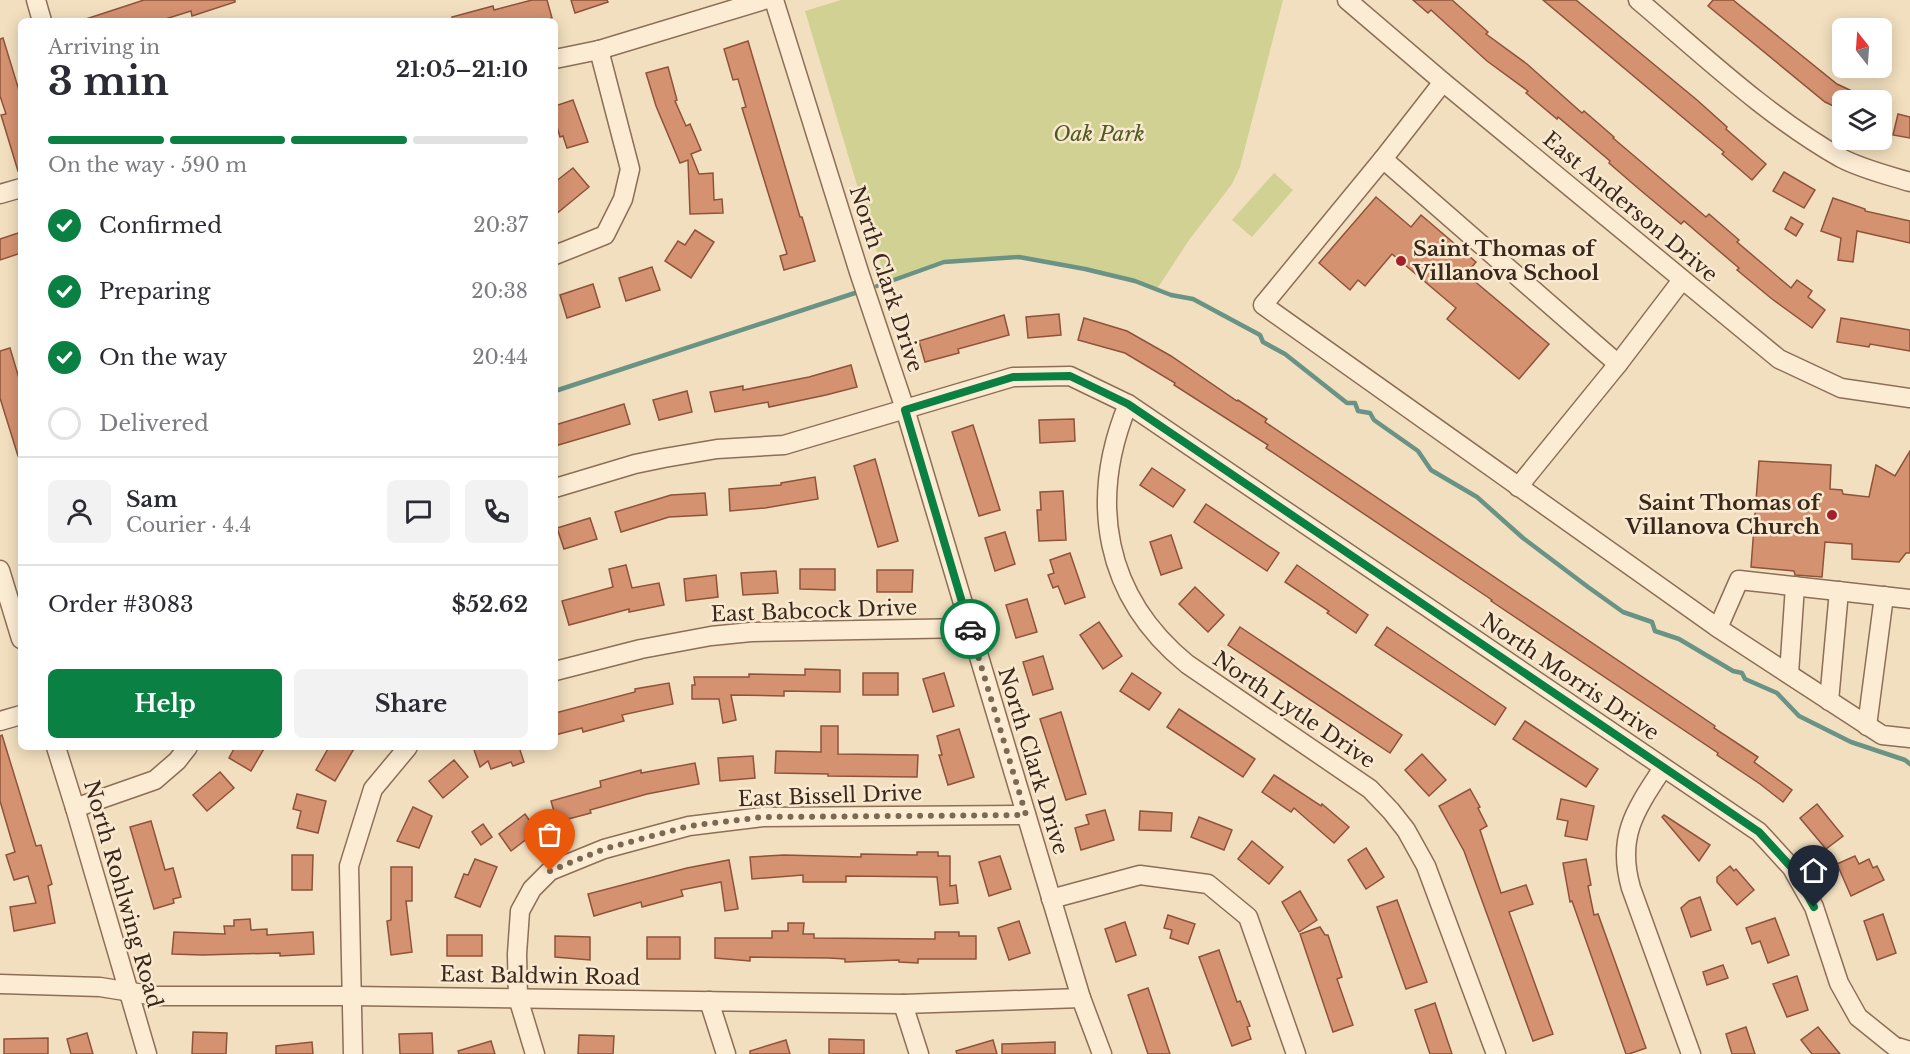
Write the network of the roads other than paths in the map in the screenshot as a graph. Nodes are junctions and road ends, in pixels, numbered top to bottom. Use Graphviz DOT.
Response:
graph roads {
  1 [pos="36,0"];
  2 [pos="764,0"];
  3 [pos="774,0"];
  4 [pos="1347,0"];
  5 [pos="1638,0"];
  6 [pos="41,18"];
  7 [pos="599,50"];
  8 [pos="558,58"];
  9 [pos="1443,82"];
  10 [pos="1383,159"];
  11 [pos="1910,182"];
  12 [pos="18,189"];
  13 [pos="0,194"];
  14 [pos="558,254"];
  15 [pos="1682,280"];
  16 [pos="1618,364"];
  17 [pos="1910,398"];
  18 [pos="1128,404"];
  19 [pos="905,410"];
  20 [pos="558,487"];
  21 [pos="1518,487"];
  22 [pos="0,570"];
  23 [pos="1795,586"];
  24 [pos="1839,591"];
  25 [pos="1884,596"];
  26 [pos="1910,599"];
  27 [pos="970,628"];
  28 [pos="1718,628"];
  29 [pos="18,629"];
  30 [pos="558,670"];
  31 [pos="1789,674"];
  32 [pos="1829,701"];
  33 [pos="18,717"];
  34 [pos="0,721"];
  35 [pos="1868,726"];
  36 [pos="1910,738"];
  37 [pos="57,750"];
  38 [pos="185,750"];
  39 [pos="406,750"];
  40 [pos="1663,768"];
  41 [pos="75,808"];
  42 [pos="1026,815"];
  43 [pos="1051,900"];
  44 [pos="0,984"];
  45 [pos="128,993"];
  46 [pos="352,996"];
  47 [pos="519,998"];
  48 [pos="1081,998"];
  49 [pos="709,1000"];
  50 [pos="903,1004"];
  51 [pos="1910,1051"];
  52 [pos="147,1054"];
  53 [pos="353,1054"];
  54 [pos="535,1054"];
  55 [pos="726,1054"];
  56 [pos="919,1054"];
  57 [pos="1102,1054"];
  58 [pos="1296,1054"];
  59 [pos="1496,1054"];
  60 [pos="1691,1054"];
  1 -- 6 [label="street"];
  2 -- 7 [label="street"];
  3 -- 19 [label="street, North Clark Drive"];
  4 -- 9 [label="street, East Anderson Drive"];
  5 -- 11 [label="street"];
  7 -- 8 [label="street"];
  7 -- 14 [label="street"];
  9 -- 10 [label="street"];
  9 -- 15 [label="street, East Anderson Drive"];
  10 -- 16 [label="street"];
  10 -- 21 [label="street"];
  12 -- 13 [label="street"];
  15 -- 16 [label="street"];
  15 -- 17 [label="street, East Anderson Drive"];
  16 -- 21 [label="street"];
  18 -- 19 [label="street, North Morris Drive"];
  18 -- 40 [label="street, North Morris Drive"];
  18 -- 59 [label="street, North Lytle Drive"];
  19 -- 20 [label="street, North Morris Drive"];
  19 -- 27 [label="street, North Clark Drive"];
  21 -- 28 [label="street"];
  22 -- 29 [label="street"];
  23 -- 24 [label="street"];
  23 -- 28 [label="street"];
  23 -- 31 [label="street"];
  24 -- 25 [label="street"];
  24 -- 32 [label="street"];
  25 -- 26 [label="street"];
  25 -- 35 [label="street"];
  27 -- 30 [label="street, East Babcock Drive"];
  27 -- 42 [label="street, North Clark Drive"];
  28 -- 31 [label="street"];
  31 -- 32 [label="street"];
  32 -- 35 [label="street"];
  33 -- 34 [label="street"];
  35 -- 36 [label="street"];
  37 -- 41 [label="street, North Rohlwing Road"];
  38 -- 41 [label="street"];
  39 -- 46 [label="street"];
  40 -- 51 [label="street, North Morris Drive"];
  40 -- 60 [label="street"];
  41 -- 45 [label="street, North Rohlwing Road"];
  42 -- 43 [label="street, North Clark Drive"];
  42 -- 47 [label="street, East Bissell Drive"];
  43 -- 48 [label="street, North Clark Drive"];
  43 -- 58 [label="street"];
  44 -- 45 [label="street, East Baldwin Road"];
  45 -- 46 [label="street, East Baldwin Road"];
  45 -- 52 [label="street, North Rohlwing Road"];
  46 -- 47 [label="street, East Baldwin Road"];
  46 -- 53 [label="street"];
  47 -- 49 [label="street, East Baldwin Road"];
  47 -- 54 [label="street"];
  48 -- 50 [label="street, East Baldwin Road"];
  48 -- 57 [label="street, North Clark Drive"];
  49 -- 50 [label="street, East Baldwin Road"];
  49 -- 55 [label="street"];
  50 -- 56 [label="street"];
}
